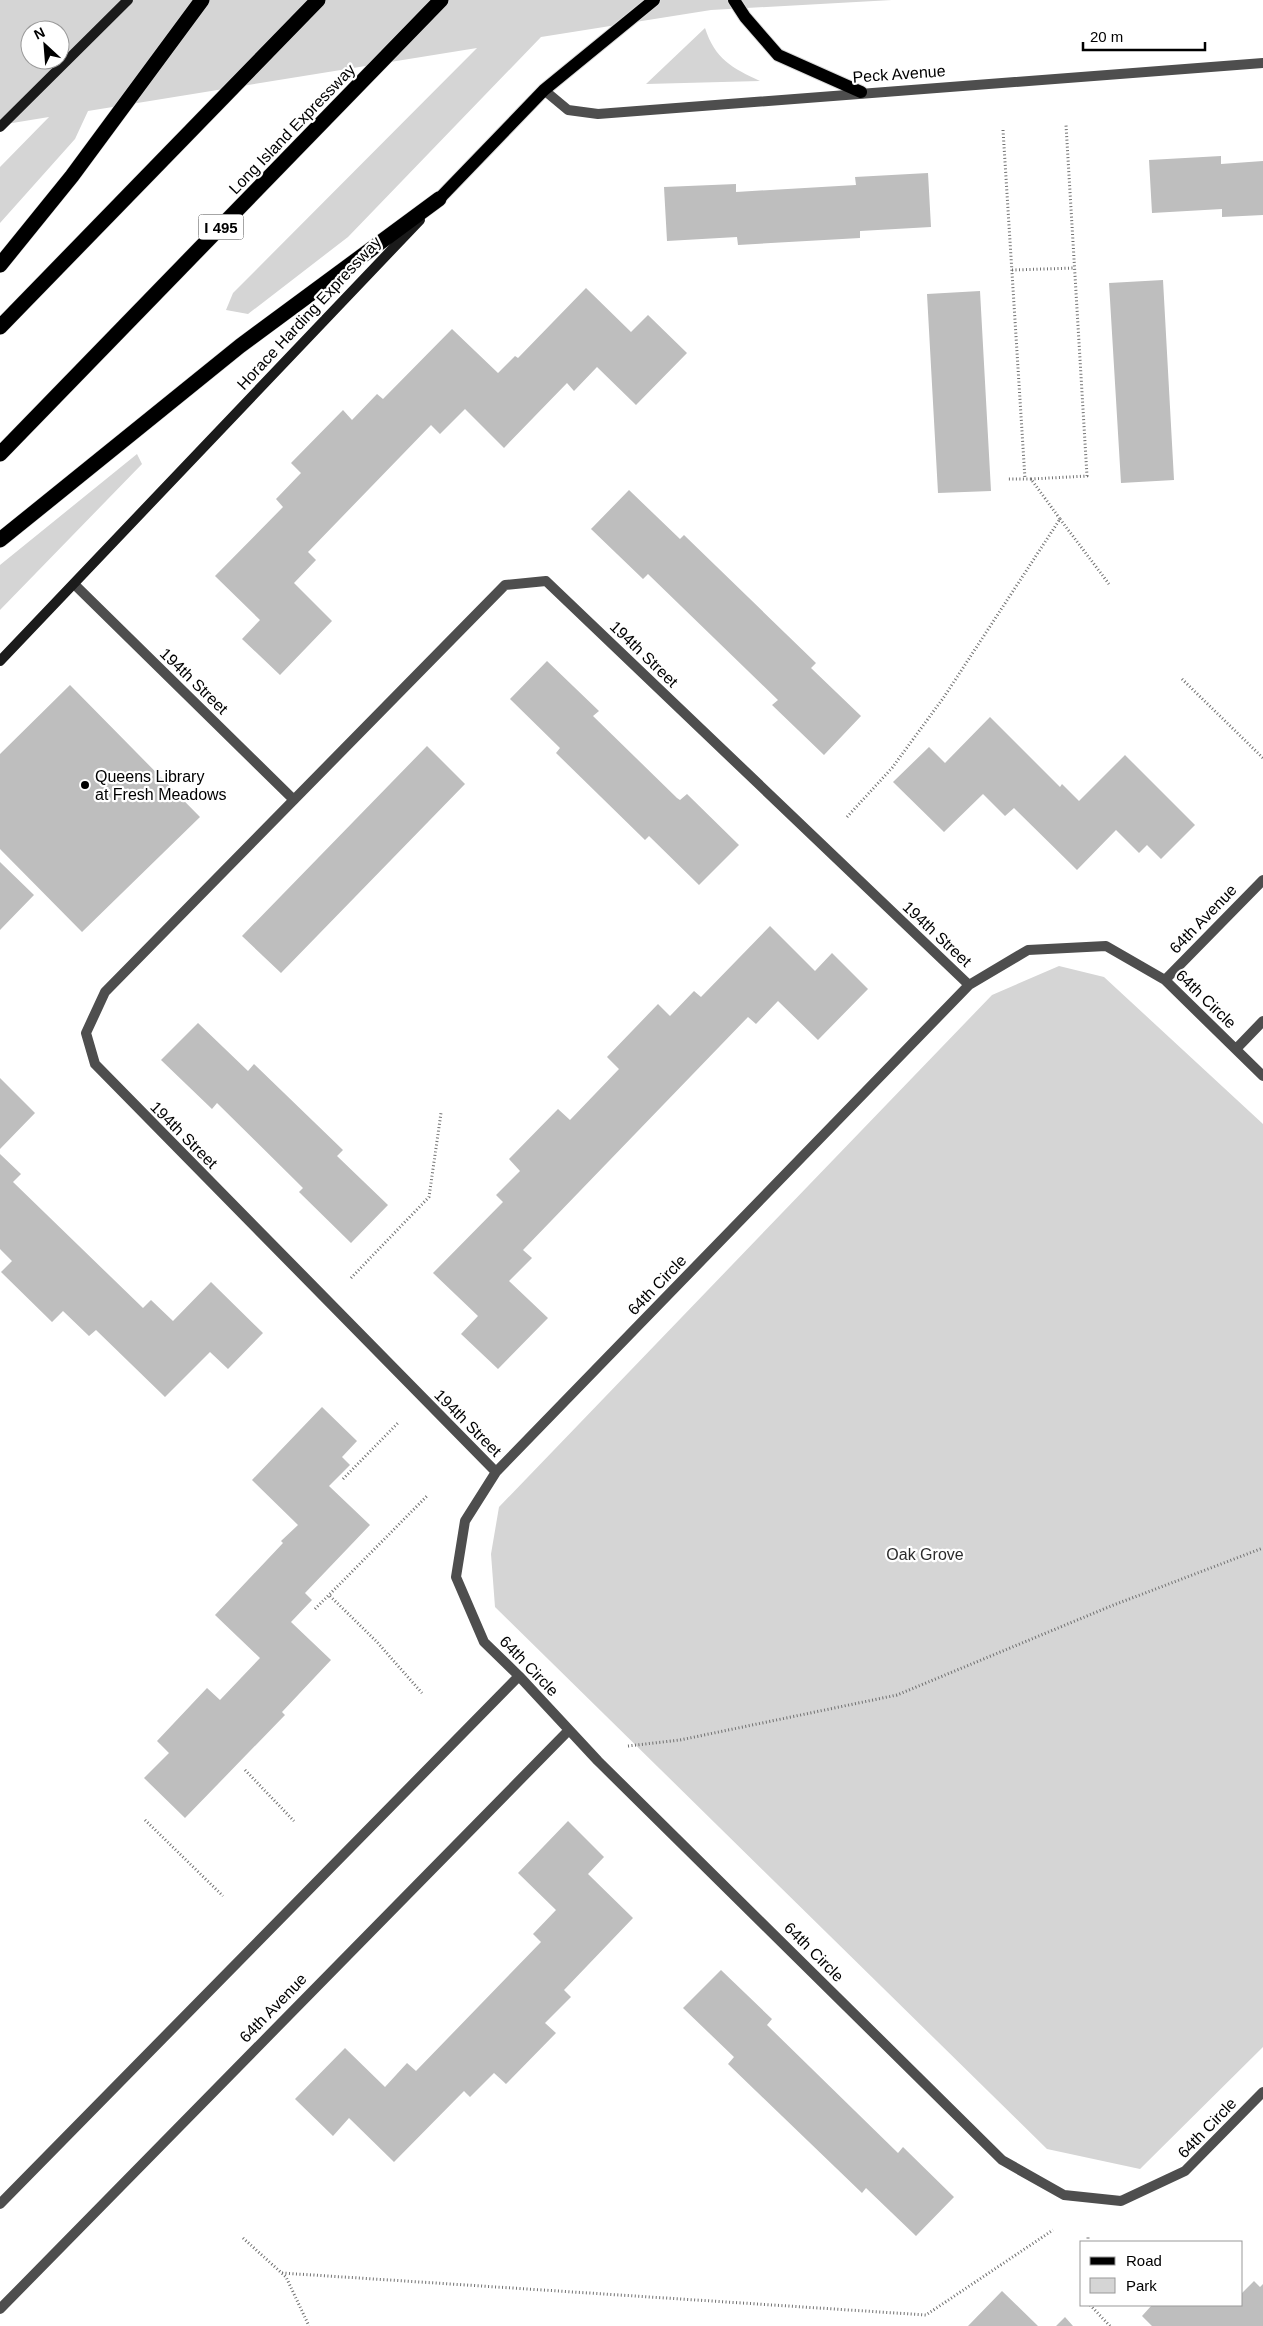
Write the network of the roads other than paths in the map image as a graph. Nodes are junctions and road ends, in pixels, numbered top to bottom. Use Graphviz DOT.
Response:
graph roads {
  1 [pos="128,0"];
  2 [pos="202,0"];
  3 [pos="318,0"];
  4 [pos="441,0"];
  5 [pos="654,0"];
  6 [pos="734,0"];
  7 [pos="1263,63"];
  8 [pos="544,90"];
  9 [pos="861,92"];
  10 [pos="0,127"];
  11 [pos="439,199"];
  12 [pos="0,265"];
  13 [pos="0,327"];
  14 [pos="0,454"];
  15 [pos="0,540"];
  16 [pos="74,584"];
  17 [pos="0,661"];
  18 [pos="293,799"];
  19 [pos="1263,880"];
  20 [pos="1165,980"];
  21 [pos="969,985"];
  22 [pos="1263,1021"];
  23 [pos="1236,1049"];
  24 [pos="1263,1076"];
  25 [pos="496,1472"];
  26 [pos="519,1676"];
  27 [pos="569,1730"];
  28 [pos="1263,2092"];
  29 [pos="0,2204"];
  30 [pos="0,2309"];
  1 -- 10 [label="main road"];
  2 -- 12 [label="highway"];
  3 -- 13 [label="highway"];
  4 -- 14 [label="highway, Long Island Expressway / I 495"];
  5 -- 8 [label="main road, Horace Harding Expressway"];
  6 -- 9 [label="main road"];
  7 -- 9 [label="street, Peck Avenue"];
  8 -- 9 [label="street, Peck Avenue"];
  8 -- 11 [label="main road, Horace Harding Expressway"];
  11 -- 15 [label="highway"];
  11 -- 16 [label="main road, Horace Harding Expressway"];
  16 -- 17 [label="main road, Horace Harding Expressway"];
  16 -- 18 [label="street, 194th Street"];
  18 -- 21 [label="street, 194th Street"];
  18 -- 25 [label="street, 194th Street"];
  19 -- 20 [label="street, 64th Avenue"];
  20 -- 21 [label="street, 64th Circle"];
  20 -- 23 [label="street, 64th Circle"];
  21 -- 25 [label="street, 64th Circle"];
  22 -- 23 [label="street"];
  23 -- 24 [label="street, 64th Circle"];
  25 -- 26 [label="street, 64th Circle"];
  26 -- 27 [label="street, 64th Circle"];
  26 -- 29 [label="street"];
  27 -- 28 [label="street, 64th Circle"];
  27 -- 30 [label="street, 64th Avenue"];
}
